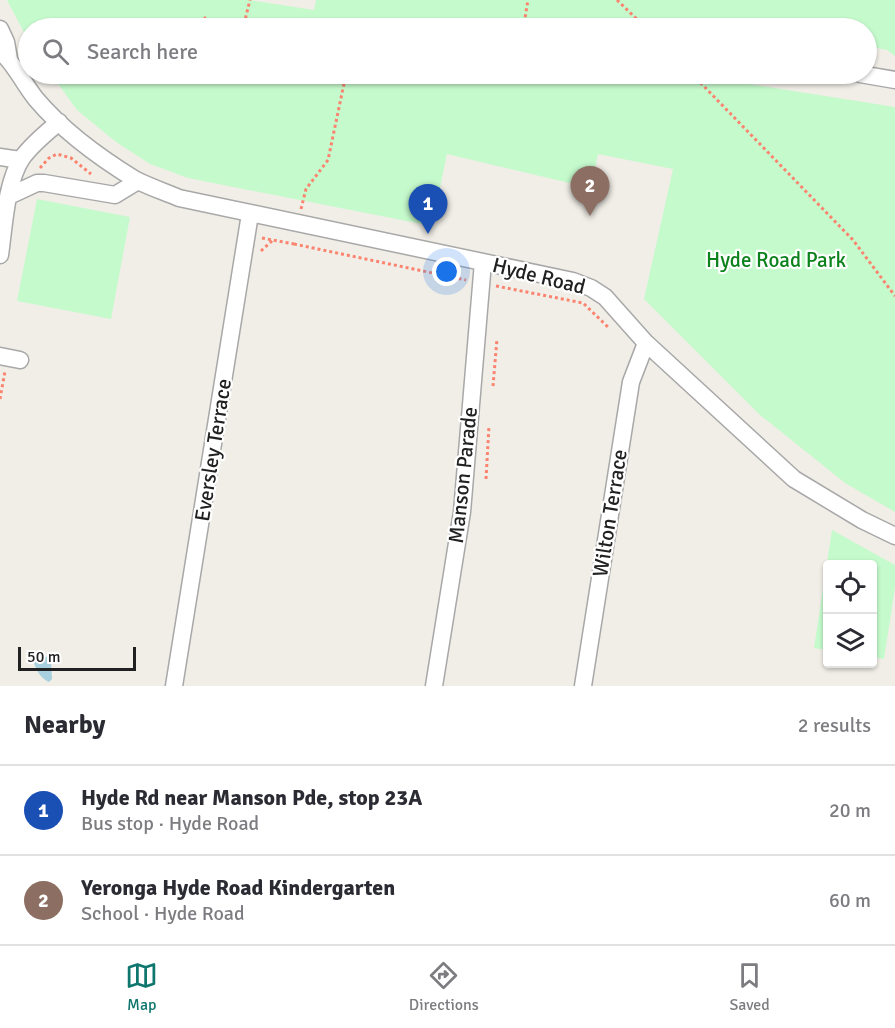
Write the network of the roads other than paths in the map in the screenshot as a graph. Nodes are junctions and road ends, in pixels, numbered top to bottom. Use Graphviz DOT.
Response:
graph roads {
  1 [pos="0,30"];
  2 [pos="5,55"];
  3 [pos="18,74"];
  4 [pos="877,77"];
  5 [pos="895,80"];
  6 [pos="25,84"];
  7 [pos="59,122"];
  8 [pos="0,157"];
  9 [pos="20,160"];
  10 [pos="138,181"];
  11 [pos="9,196"];
  12 [pos="250,214"];
  13 [pos="0,255"];
  14 [pos="483,262"];
  15 [pos="646,343"];
  16 [pos="0,357"];
  17 [pos="20,360"];
  18 [pos="895,536"];
  19 [pos="174,686"];
  20 [pos="434,686"];
  21 [pos="583,686"];
  1 -- 2 [label="street, Hyde Road"];
  2 -- 3 [label="street, Hyde Road"];
  4 -- 5 [label="street"];
  6 -- 7 [label="street, Hyde Road"];
  7 -- 9 [label="street"];
  7 -- 10 [label="street, Hyde Road"];
  8 -- 9 [label="street"];
  9 -- 11 [label="street"];
  10 -- 11 [label="street"];
  10 -- 12 [label="street, Hyde Road"];
  11 -- 13 [label="street"];
  12 -- 14 [label="street, Hyde Road"];
  12 -- 19 [label="street, Eversley Terrace"];
  14 -- 15 [label="street, Hyde Road"];
  14 -- 20 [label="street, Manson Parade"];
  15 -- 18 [label="street, Hyde Road"];
  15 -- 21 [label="street, Wilton Terrace"];
  16 -- 17 [label="street"];
}
